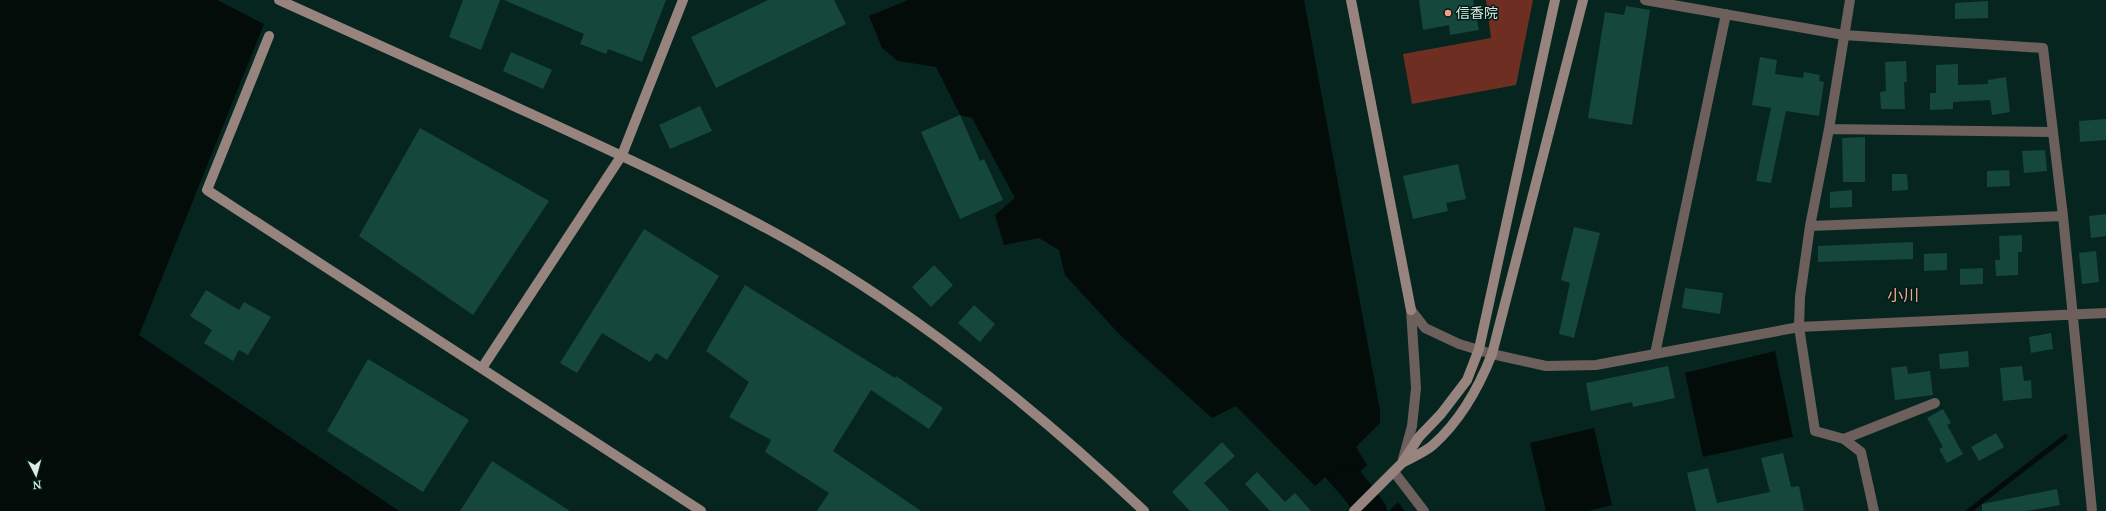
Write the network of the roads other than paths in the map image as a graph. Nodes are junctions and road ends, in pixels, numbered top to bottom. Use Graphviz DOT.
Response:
graph roads {
  1 [pos="279,0"];
  2 [pos="683,0"];
  3 [pos="1351,0"];
  4 [pos="1555,0"];
  5 [pos="1583,0"];
  6 [pos="1645,0"];
  7 [pos="1850,0"];
  8 [pos="1726,14"];
  9 [pos="1844,34"];
  10 [pos="270,36"];
  11 [pos="1829,129"];
  12 [pos="2052,132"];
  13 [pos="622,155"];
  14 [pos="2063,216"];
  15 [pos="1810,226"];
  16 [pos="1410,310"];
  17 [pos="2106,313"];
  18 [pos="2072,314"];
  19 [pos="1799,327"];
  20 [pos="1479,349"];
  21 [pos="1492,354"];
  22 [pos="1654,354"];
  23 [pos="482,368"];
  24 [pos="1935,403"];
  25 [pos="1844,439"];
  26 [pos="1402,463"];
  27 [pos="1394,472"];
  28 [pos="701,511"];
  29 [pos="1144,511"];
  30 [pos="1354,511"];
  31 [pos="1424,511"];
  32 [pos="1874,511"];
  33 [pos="2092,511"];
  1 -- 13 [label="street"];
  2 -- 13 [label="street"];
  3 -- 16 [label="street"];
  4 -- 20 [label="street"];
  5 -- 21 [label="street"];
  6 -- 8 [label="street"];
  7 -- 9 [label="street"];
  8 -- 9 [label="street"];
  8 -- 22 [label="street"];
  9 -- 11 [label="street"];
  9 -- 12 [label="street"];
  10 -- 23 [label="street"];
  11 -- 12 [label="street"];
  11 -- 15 [label="street"];
  12 -- 14 [label="street"];
  13 -- 23 [label="street"];
  13 -- 29 [label="street"];
  14 -- 15 [label="street"];
  14 -- 18 [label="street"];
  15 -- 19 [label="street"];
  16 -- 20 [label="street"];
  16 -- 26 [label="street"];
  17 -- 18 [label="street"];
  18 -- 19 [label="street"];
  18 -- 33 [label="street"];
  19 -- 22 [label="street"];
  19 -- 25 [label="street"];
  20 -- 21 [label="street"];
  20 -- 26 [label="street"];
  21 -- 22 [label="street"];
  21 -- 26 [label="street"];
  23 -- 28 [label="street"];
  24 -- 25 [label="street"];
  25 -- 32 [label="street"];
  26 -- 27 [label="street"];
  27 -- 30 [label="street"];
  27 -- 31 [label="street"];
}
